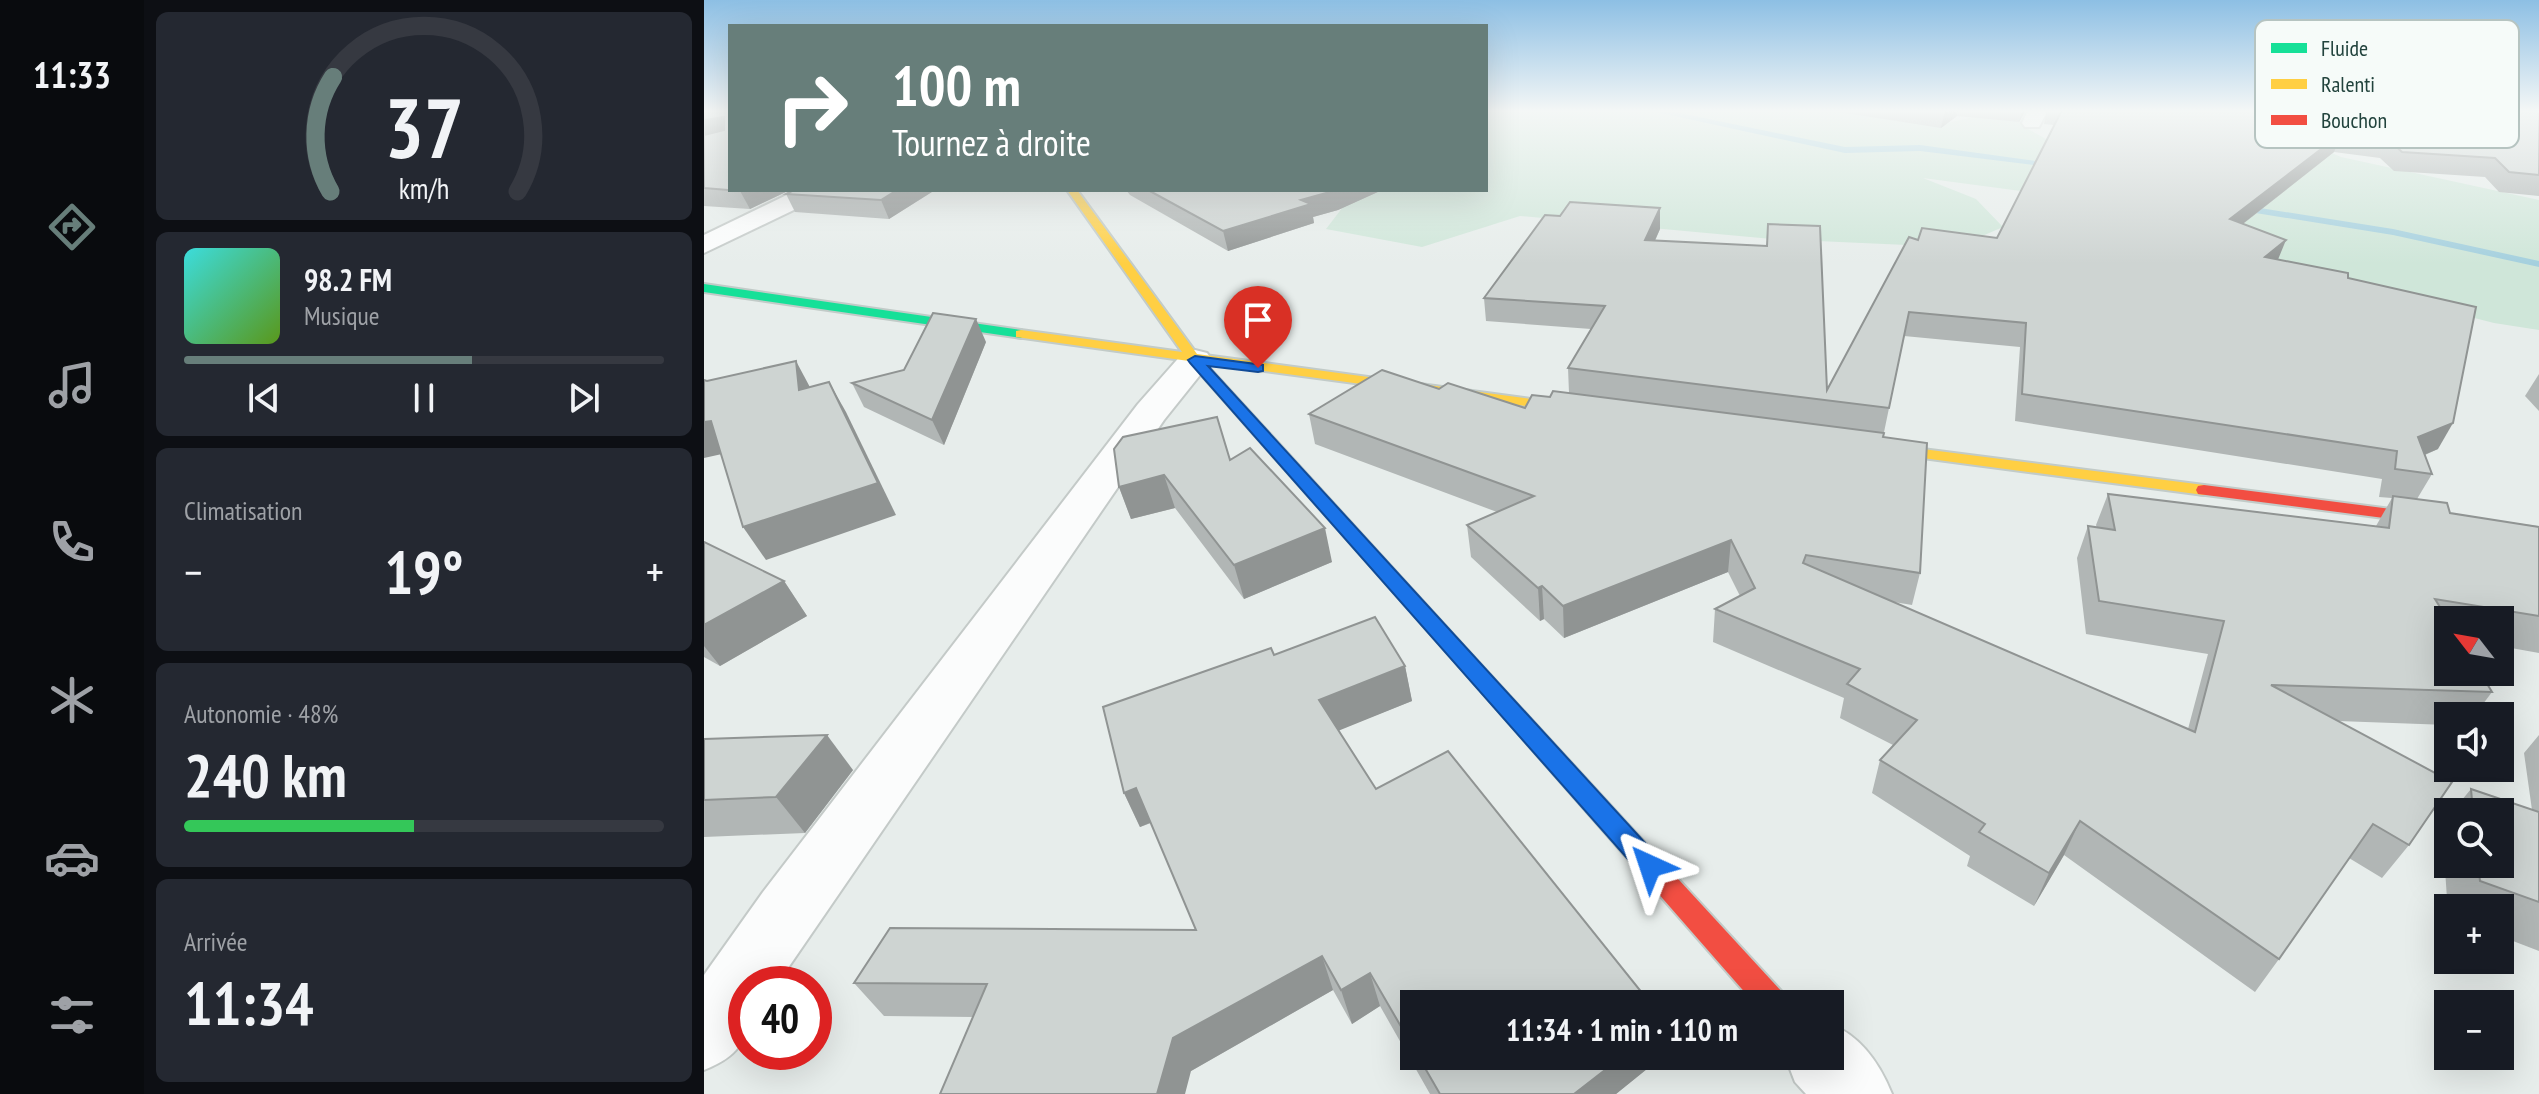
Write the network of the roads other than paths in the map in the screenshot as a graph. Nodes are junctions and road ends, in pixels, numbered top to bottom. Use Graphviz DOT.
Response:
graph roads {
  1 [pos="812,192"];
  2 [pos="1073,192"];
  3 [pos="704,245"];
  4 [pos="704,288"];
  5 [pos="1195,360"];
  6 [pos="1606,413"];
  7 [pos="1843,444"];
  8 [pos="2539,533"];
  9 [pos="1761,990"];
  10 [pos="704,1035"];
  11 [pos="1834,1070"];
  12 [pos="1855,1094"];
  1 -- 3 [label="street"];
  2 -- 5 [label="street"];
  4 -- 5 [label="street"];
  5 -- 6 [label="street"];
  5 -- 9 [label="street"];
  5 -- 10 [label="street"];
  7 -- 8 [label="street"];
  11 -- 12 [label="street"];
}
